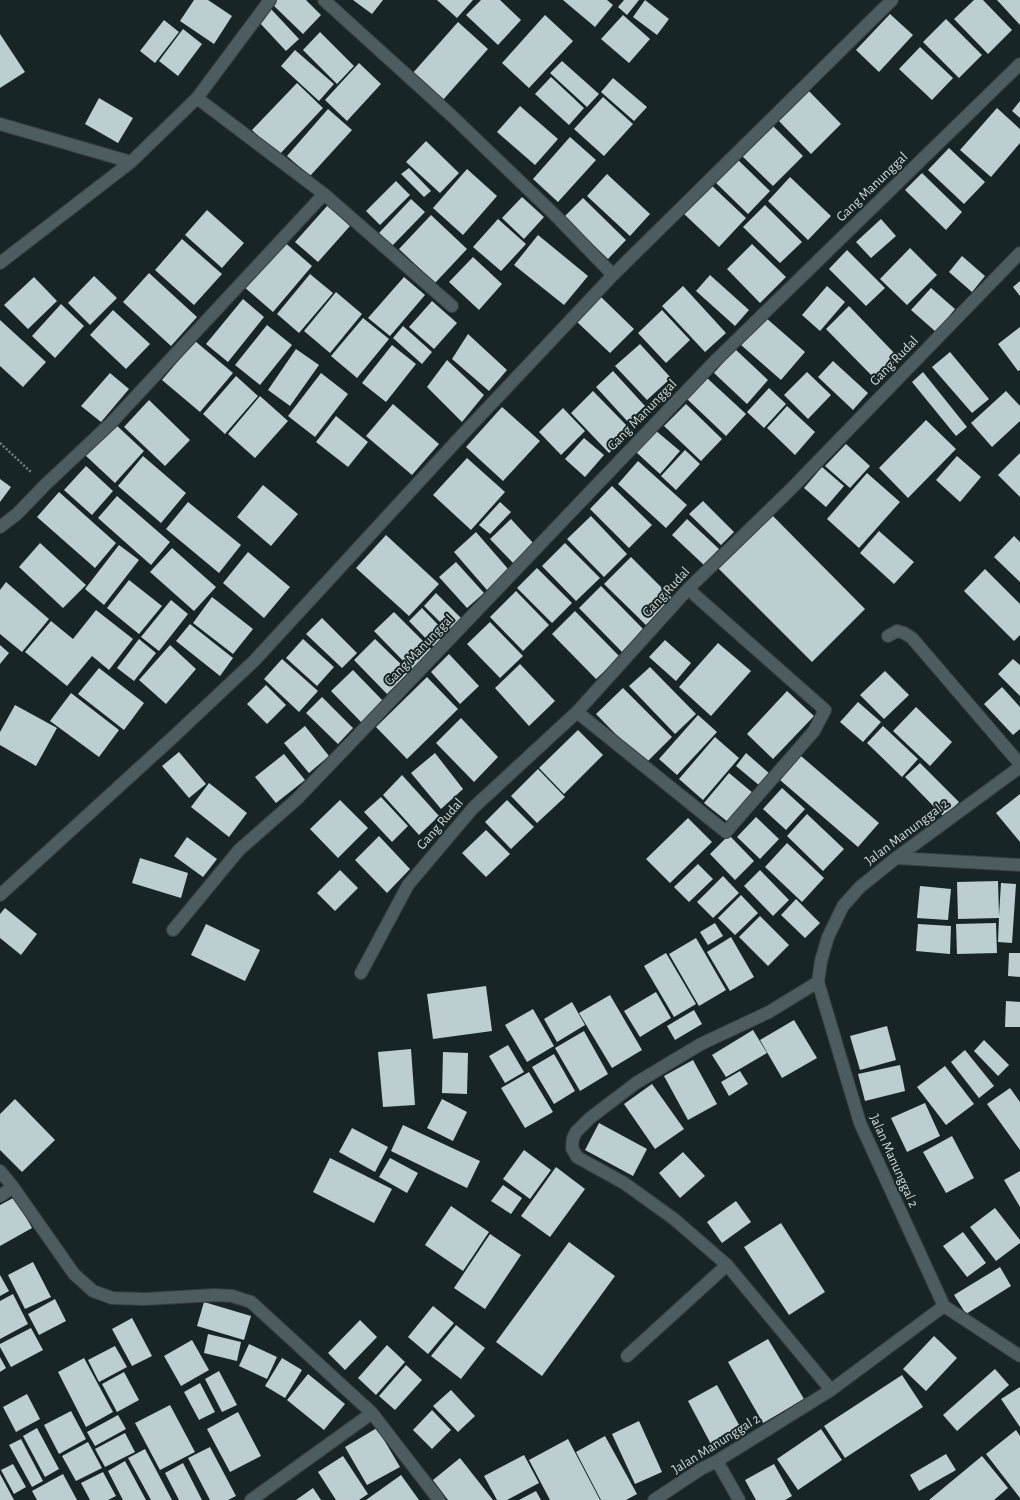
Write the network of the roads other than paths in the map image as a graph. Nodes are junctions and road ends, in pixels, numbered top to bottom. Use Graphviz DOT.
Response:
graph roads {
  1 [pos="270,0"];
  2 [pos="324,0"];
  3 [pos="892,0"];
  4 [pos="1020,64"];
  5 [pos="197,98"];
  6 [pos="0,124"];
  7 [pos="131,162"];
  8 [pos="324,194"];
  9 [pos="1020,253"];
  10 [pos="0,263"];
  11 [pos="613,275"];
  12 [pos="452,306"];
  13 [pos="0,527"];
  14 [pos="688,589"];
  15 [pos="888,636"];
  16 [pos="577,712"];
  17 [pos="1020,766"];
  18 [pos="896,858"];
  19 [pos="1020,864"];
  20 [pos="0,895"];
  21 [pos="173,930"];
  22 [pos="361,973"];
  23 [pos="818,982"];
  24 [pos="0,1171"];
  25 [pos="13,1187"];
  26 [pos="0,1196"];
  27 [pos="727,1265"];
  28 [pos="944,1306"];
  29 [pos="627,1356"];
  30 [pos="1020,1356"];
  31 [pos="831,1390"];
  32 [pos="372,1413"];
  33 [pos="716,1461"];
  34 [pos="251,1500"];
  35 [pos="439,1500"];
  36 [pos="654,1500"];
  37 [pos="739,1500"];
  1 -- 5 [label="street"];
  2 -- 11 [label="street"];
  3 -- 11 [label="street"];
  4 -- 21 [label="street, Gang Manunggal"];
  5 -- 7 [label="street"];
  5 -- 8 [label="street"];
  6 -- 7 [label="street"];
  7 -- 10 [label="street"];
  8 -- 12 [label="street"];
  8 -- 13 [label="street"];
  9 -- 14 [label="street, Gang Rudal"];
  11 -- 20 [label="street"];
  14 -- 16 [label="street, Gang Rudal"];
  14 -- 16 [label="street"];
  15 -- 17 [label="street"];
  16 -- 22 [label="street, Gang Rudal"];
  17 -- 18 [label="street, Jalan Manunggal 2"];
  18 -- 19 [label="street"];
  18 -- 23 [label="street, Jalan Manunggal 2"];
  23 -- 27 [label="street"];
  23 -- 28 [label="street, Jalan Manunggal 2"];
  24 -- 25 [label="street"];
  25 -- 26 [label="street"];
  25 -- 32 [label="street"];
  27 -- 29 [label="street"];
  27 -- 31 [label="street"];
  28 -- 30 [label="street"];
  28 -- 31 [label="street, Jalan Manunggal 2"];
  31 -- 33 [label="street, Jalan Manunggal 2"];
  32 -- 34 [label="street"];
  32 -- 35 [label="street"];
  33 -- 36 [label="street, Jalan Manunggal 2"];
  33 -- 37 [label="street"];
}
